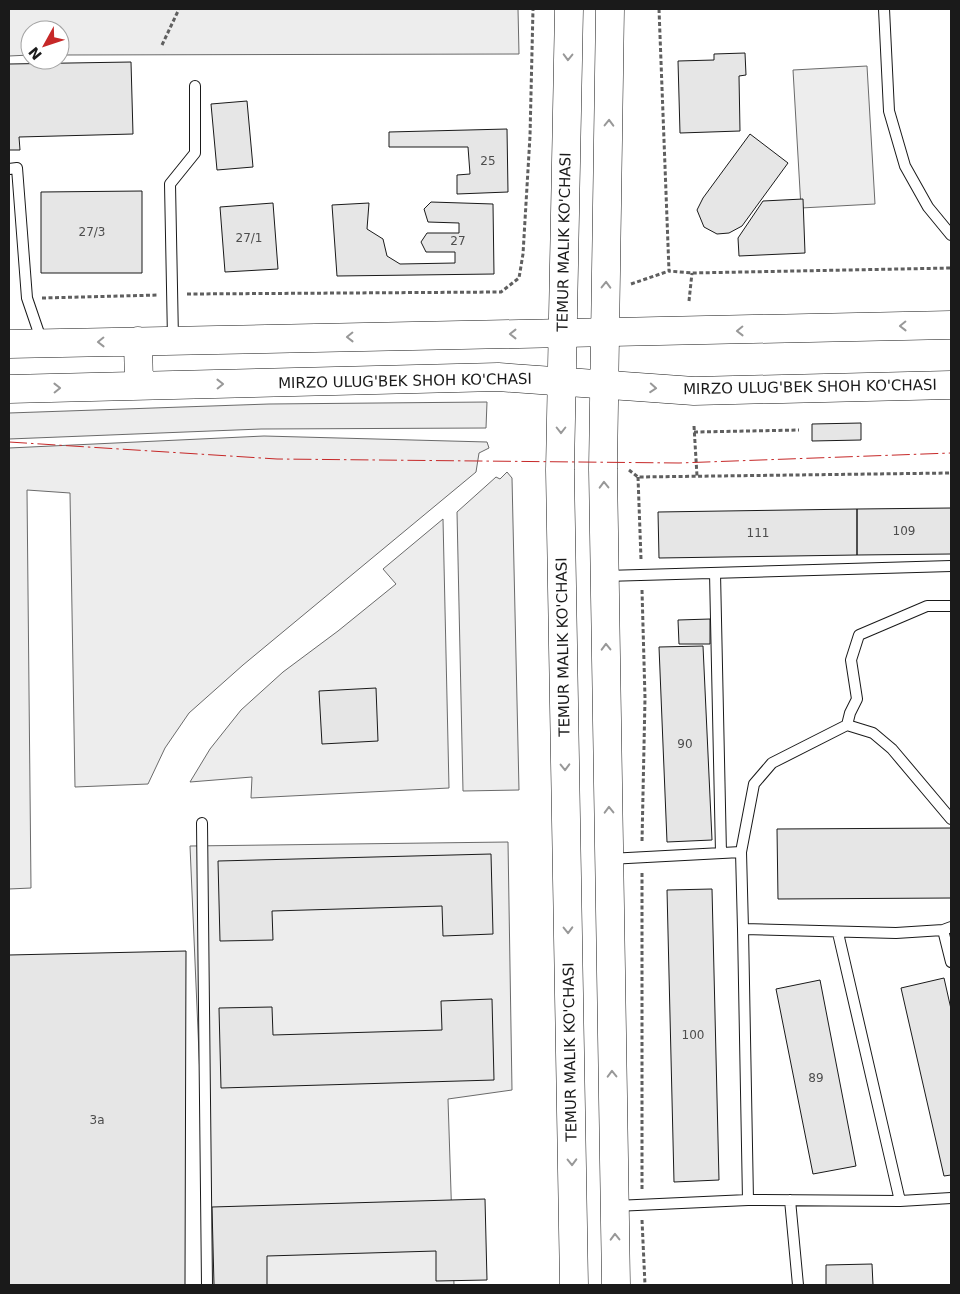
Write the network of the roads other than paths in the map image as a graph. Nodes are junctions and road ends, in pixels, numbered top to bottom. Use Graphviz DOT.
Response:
graph roads {
  1 [pos="569,9"];
  2 [pos="610,9"];
  3 [pos="884,9"];
  4 [pos="195,86"];
  5 [pos="9,169"];
  6 [pos="951,234"];
  7 [pos="951,325"];
  8 [pos="562,334"];
  9 [pos="606,334"];
  10 [pos="174,340"];
  11 [pos="138,341"];
  12 [pos="42,343"];
  13 [pos="9,344"];
  14 [pos="561,381"];
  15 [pos="605,384"];
  16 [pos="951,385"];
  17 [pos="139,386"];
  18 [pos="9,389"];
  19 [pos="951,566"];
  20 [pos="715,573"];
  21 [pos="605,576"];
  22 [pos="951,606"];
  23 [pos="847,725"];
  24 [pos="951,819"];
  25 [pos="202,823"];
  26 [pos="741,852"];
  27 [pos="721,853"];
  28 [pos="609,859"];
  29 [pos="947,928"];
  30 [pos="743,929"];
  31 [pos="838,933"];
  32 [pos="951,962"];
  33 [pos="951,1198"];
  34 [pos="748,1200"];
  35 [pos="790,1200"];
  36 [pos="900,1201"];
  37 [pos="614,1206"];
  38 [pos="207,1285"];
  39 [pos="574,1285"];
  40 [pos="616,1285"];
  41 [pos="798,1285"];
  1 -- 8 [label="main road, TEMUR MALIK KO'CHASI, one-way"];
  9 -- 2 [label="main road, one-way"];
  3 -- 6 [label="lane"];
  4 -- 10 [label="lane"];
  5 -- 12 [label="lane"];
  7 -- 9 [label="main road, one-way"];
  8 -- 9 [label="main road"];
  8 -- 10 [label="main road, one-way"];
  8 -- 14 [label="main road, TEMUR MALIK KO'CHASI"];
  9 -- 15 [label="main road"];
  10 -- 11 [label="main road"];
  11 -- 12 [label="main road, one-way"];
  11 -- 17 [label="main road"];
  12 -- 13 [label="main road"];
  14 -- 15 [label="main road, MIRZO ULUG'BEK SHOH KO'CHASI"];
  17 -- 14 [label="main road, MIRZO ULUG'BEK SHOH KO'CHASI, one-way"];
  14 -- 39 [label="main road, TEMUR MALIK KO'CHASI, one-way"];
  15 -- 16 [label="main road, MIRZO ULUG'BEK SHOH KO'CHASI, one-way"];
  21 -- 15 [label="main road, one-way"];
  18 -- 17 [label="main road, MIRZO ULUG'BEK SHOH KO'CHASI, one-way"];
  19 -- 20 [label="lane"];
  20 -- 21 [label="lane"];
  20 -- 27 [label="lane"];
  28 -- 21 [label="main road, one-way"];
  22 -- 23 [label="lane"];
  23 -- 24 [label="lane"];
  23 -- 26 [label="lane"];
  25 -- 38 [label="lane"];
  26 -- 27 [label="lane"];
  26 -- 30 [label="lane"];
  27 -- 28 [label="lane"];
  37 -- 28 [label="main road, one-way"];
  29 -- 31 [label="lane"];
  29 -- 32 [label="lane"];
  30 -- 31 [label="lane"];
  30 -- 34 [label="lane"];
  31 -- 36 [label="lane"];
  33 -- 36 [label="lane"];
  34 -- 35 [label="lane"];
  34 -- 37 [label="lane"];
  35 -- 36 [label="lane"];
  35 -- 41 [label="lane"];
  40 -- 37 [label="main road, one-way"];
}
